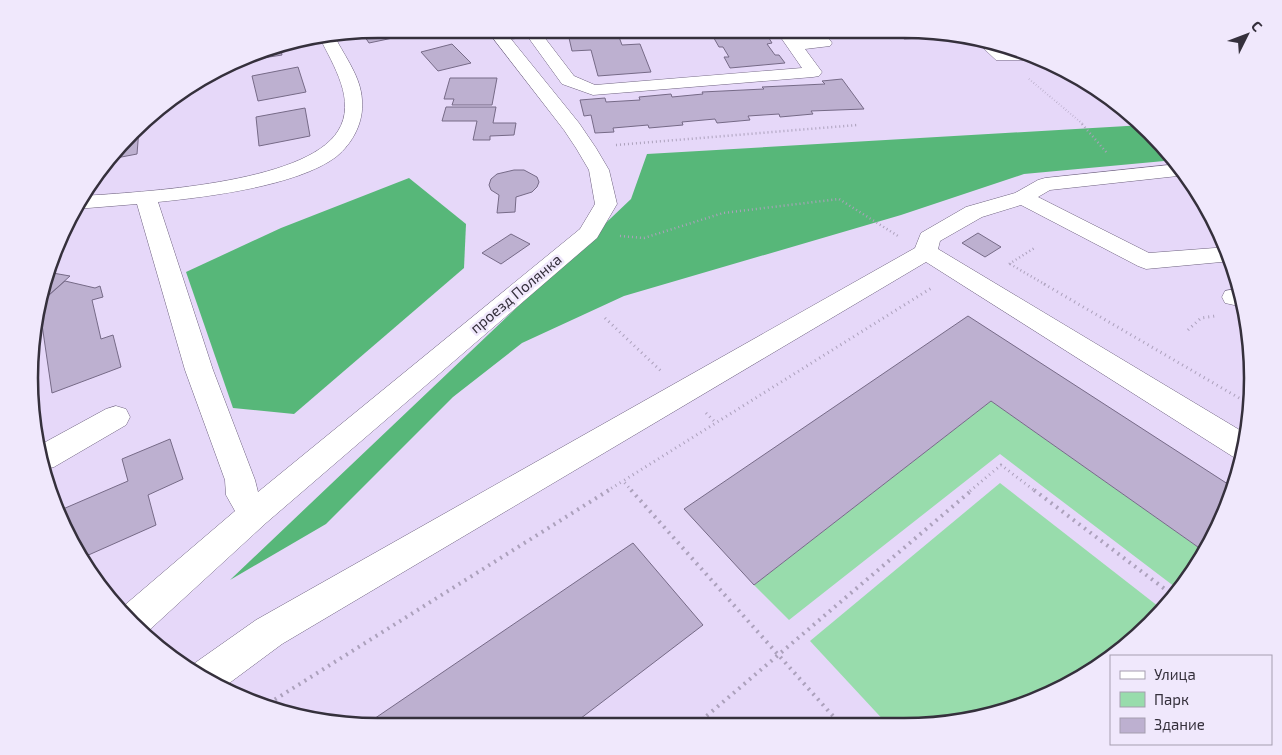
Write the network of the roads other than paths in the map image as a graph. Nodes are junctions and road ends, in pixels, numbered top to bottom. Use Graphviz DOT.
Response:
graph roads {
  1 [pos="501,38"];
  2 [pos="536,38"];
  3 [pos="790,38"];
  4 [pos="820,38"];
  5 [pos="328,41"];
  6 [pos="794,44"];
  7 [pos="995,50"];
  8 [pos="1013,56"];
  9 [pos="1174,171"];
  10 [pos="146,197"];
  11 [pos="1023,198"];
  12 [pos="86,202"];
  13 [pos="926,252"];
  14 [pos="1222,255"];
  15 [pos="116,417"];
  16 [pos="1238,444"];
  17 [pos="47,456"];
  18 [pos="255,513"];
  19 [pos="137,618"];
  20 [pos="211,674"];
  1 -- 18 [label="street, проезд Полянка"];
  2 -- 6 [label="street"];
  3 -- 6 [label="street"];
  4 -- 6 [label="street"];
  5 -- 10 [label="street"];
  7 -- 8 [label="street"];
  9 -- 11 [label="street"];
  10 -- 12 [label="street"];
  10 -- 18 [label="street"];
  11 -- 13 [label="street"];
  11 -- 14 [label="street"];
  13 -- 16 [label="street"];
  13 -- 20 [label="street"];
  15 -- 17 [label="street"];
  18 -- 19 [label="street, проезд Полянка"];
}
